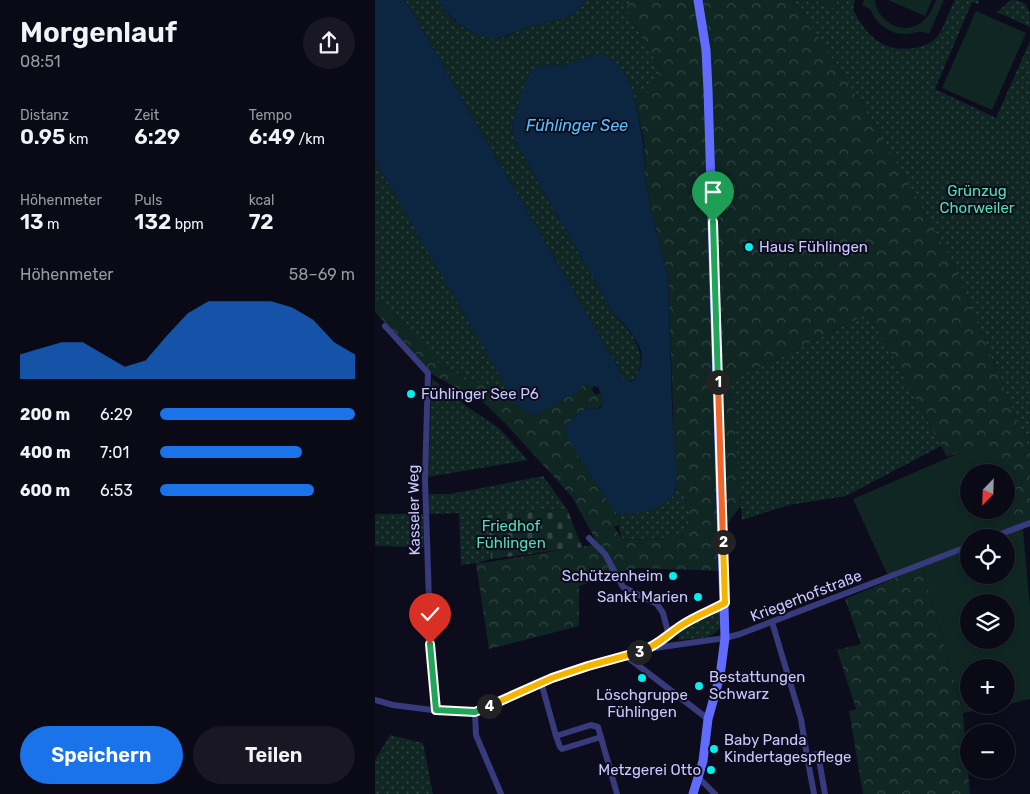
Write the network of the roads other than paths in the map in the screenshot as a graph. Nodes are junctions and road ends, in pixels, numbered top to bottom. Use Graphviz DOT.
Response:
graph roads {
  1 [pos="698,0"];
  2 [pos="385,326"];
  3 [pos="1030,523"];
  4 [pos="1014,529"];
  5 [pos="589,538"];
  6 [pos="960,549"];
  7 [pos="725,603"];
  8 [pos="772,622"];
  9 [pos="669,636"];
  10 [pos="725,638"];
  11 [pos="647,649"];
  12 [pos="626,656"];
  13 [pos="541,682"];
  14 [pos="375,700"];
  15 [pos="436,710"];
  16 [pos="475,712"];
  17 [pos="708,719"];
  18 [pos="556,736"];
  19 [pos="601,737"];
  20 [pos="807,756"];
  21 [pos="698,777"];
  22 [pos="501,794"];
  23 [pos="617,794"];
  24 [pos="693,794"];
  25 [pos="715,794"];
  26 [pos="814,794"];
  27 [pos="825,794"];
  1 -- 7 [label="main road"];
  2 -- 15 [label="street, Kasseler Weg"];
  3 -- 4 [label="street"];
  5 -- 9 [label="street"];
  6 -- 8 [label="street, Kriegerhofstraße"];
  7 -- 9 [label="street, Kriegerhofstraße"];
  7 -- 10 [label="main road"];
  8 -- 10 [label="street, Kriegerhofstraße"];
  8 -- 20 [label="street"];
  9 -- 11 [label="street, Kriegerhofstraße"];
  10 -- 11 [label="street, Kriegerhofstraße"];
  10 -- 17 [label="main road"];
  11 -- 12 [label="street, Kriegerhofstraße"];
  12 -- 13 [label="street, Kriegerhofstraße"];
  12 -- 17 [label="street"];
  13 -- 16 [label="street, Kriegerhofstraße"];
  13 -- 18 [label="street"];
  14 -- 15 [label="street, Kriegerhofstraße"];
  15 -- 16 [label="street, Kriegerhofstraße"];
  16 -- 22 [label="street"];
  17 -- 21 [label="main road"];
  18 -- 19 [label="street"];
  18 -- 19 [label="street"];
  19 -- 23 [label="street"];
  20 -- 26 [label="street"];
  20 -- 27 [label="street"];
  21 -- 24 [label="main road"];
  21 -- 25 [label="street"];
}
